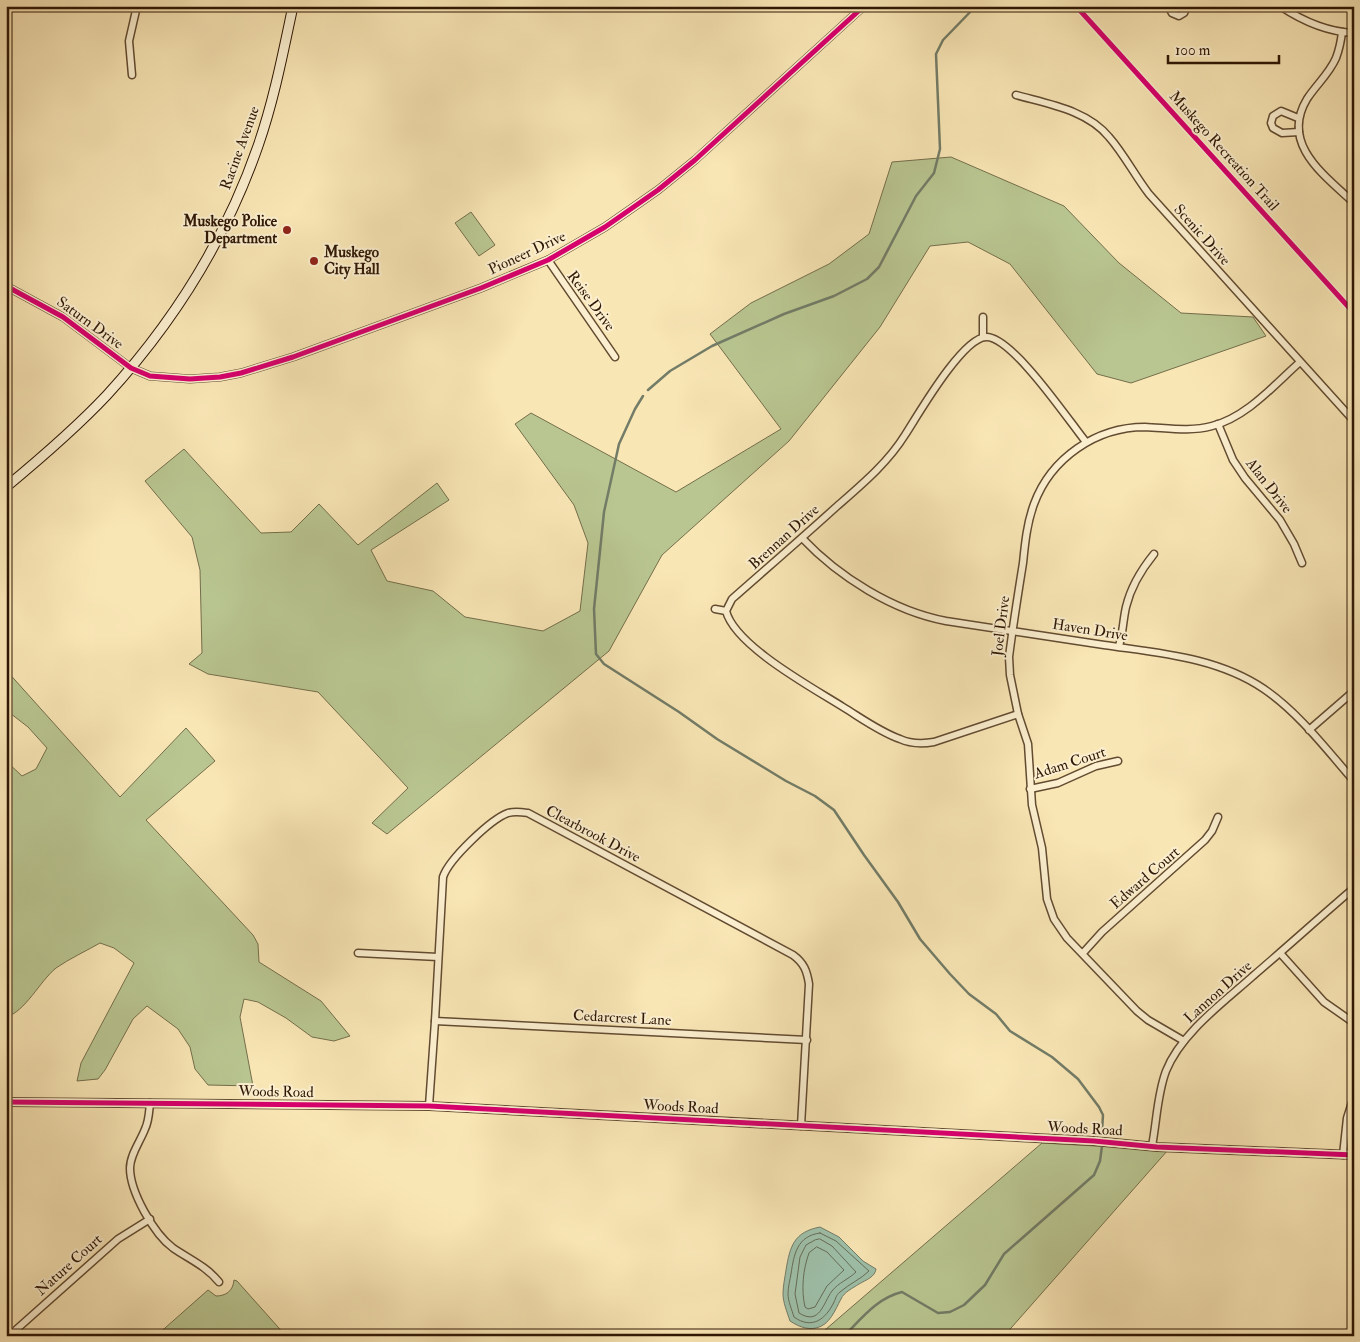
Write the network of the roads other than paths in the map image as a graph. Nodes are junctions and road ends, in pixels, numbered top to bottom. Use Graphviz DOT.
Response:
graph roads {
  1 [pos="137,6"];
  2 [pos="293,6"];
  3 [pos="864,6"];
  4 [pos="1168,6"];
  5 [pos="1187,6"];
  6 [pos="1280,6"];
  7 [pos="1342,32"];
  8 [pos="1354,33"];
  9 [pos="132,75"];
  10 [pos="1016,96"];
  11 [pos="1298,118"];
  12 [pos="1299,132"];
  13 [pos="1354,203"];
  14 [pos="548,260"];
  15 [pos="6,286"];
  16 [pos="983,317"];
  17 [pos="983,337"];
  18 [pos="615,357"];
  19 [pos="1300,362"];
  20 [pos="131,368"];
  21 [pos="1354,421"];
  22 [pos="1218,424"];
  23 [pos="1086,442"];
  24 [pos="6,486"];
  25 [pos="802,538"];
  26 [pos="1154,554"];
  27 [pos="1302,563"];
  28 [pos="715,609"];
  29 [pos="726,612"];
  30 [pos="1012,631"];
  31 [pos="1119,646"];
  32 [pos="1354,691"];
  33 [pos="1018,714"];
  34 [pos="1309,730"];
  35 [pos="1118,761"];
  36 [pos="1354,781"];
  37 [pos="1030,789"];
  38 [pos="1218,817"];
  39 [pos="1354,888"];
  40 [pos="358,953"];
  41 [pos="1083,953"];
  42 [pos="1280,953"];
  43 [pos="438,957"];
  44 [pos="435,1022"];
  45 [pos="1354,1023"];
  46 [pos="807,1040"];
  47 [pos="1184,1041"];
  48 [pos="1354,1096"];
  49 [pos="6,1102"];
  50 [pos="150,1103"];
  51 [pos="429,1106"];
  52 [pos="801,1126"];
  53 [pos="1152,1146"];
  54 [pos="1343,1155"];
  55 [pos="1354,1155"];
  56 [pos="150,1219"];
  57 [pos="219,1282"];
  58 [pos="9,1336"];
  1 -- 9 [label="street"];
  2 -- 20 [label="main road, Racine Avenue"];
  3 -- 14 [label="street, Pioneer Drive"];
  4 -- 5 [label="street"];
  6 -- 7 [label="street"];
  7 -- 8 [label="street"];
  7 -- 11 [label="street"];
  10 -- 19 [label="street, Scenic Drive"];
  11 -- 12 [label="street"];
  11 -- 12 [label="street"];
  12 -- 13 [label="street"];
  14 -- 18 [label="street, Reise Drive"];
  14 -- 20 [label="street, Pioneer Drive"];
  15 -- 20 [label="street, Saturn Drive"];
  16 -- 17 [label="street"];
  17 -- 23 [label="street"];
  17 -- 25 [label="street, Brennan Drive"];
  19 -- 21 [label="street, Scenic Drive"];
  19 -- 22 [label="street, Joel Drive"];
  20 -- 24 [label="main road, Racine Avenue"];
  22 -- 23 [label="street, Joel Drive"];
  22 -- 27 [label="street, Alan Drive"];
  23 -- 30 [label="street, Joel Drive"];
  25 -- 29 [label="street, Brennan Drive"];
  25 -- 30 [label="street, Haven Drive"];
  26 -- 31 [label="street"];
  28 -- 29 [label="street"];
  29 -- 33 [label="street"];
  30 -- 31 [label="street, Haven Drive"];
  30 -- 33 [label="street, Joel Drive"];
  31 -- 34 [label="street, Haven Drive"];
  32 -- 34 [label="street"];
  33 -- 37 [label="street, Joel Drive"];
  34 -- 36 [label="street, Haven Drive"];
  35 -- 37 [label="street, Adam Court"];
  37 -- 41 [label="street, Joel Drive"];
  38 -- 41 [label="street, Edward Court"];
  39 -- 42 [label="street, Lannon Drive"];
  40 -- 43 [label="street"];
  41 -- 47 [label="street, Joel Drive"];
  42 -- 45 [label="street"];
  42 -- 47 [label="street, Lannon Drive"];
  43 -- 44 [label="street, Clearbrook Drive"];
  43 -- 46 [label="street, Clearbrook Drive"];
  44 -- 46 [label="street, Cedarcrest Lane"];
  44 -- 51 [label="street, Clearbrook Drive"];
  46 -- 52 [label="street, Clearbrook Drive"];
  47 -- 53 [label="street, Lannon Drive"];
  48 -- 54 [label="street"];
  49 -- 50 [label="street, Woods Road"];
  50 -- 51 [label="street, Woods Road"];
  50 -- 56 [label="street"];
  51 -- 52 [label="street, Woods Road"];
  52 -- 53 [label="street, Woods Road"];
  53 -- 54 [label="street, Woods Road"];
  54 -- 55 [label="street, Woods Road"];
  56 -- 57 [label="street"];
  56 -- 58 [label="street, Nature Court"];
}
